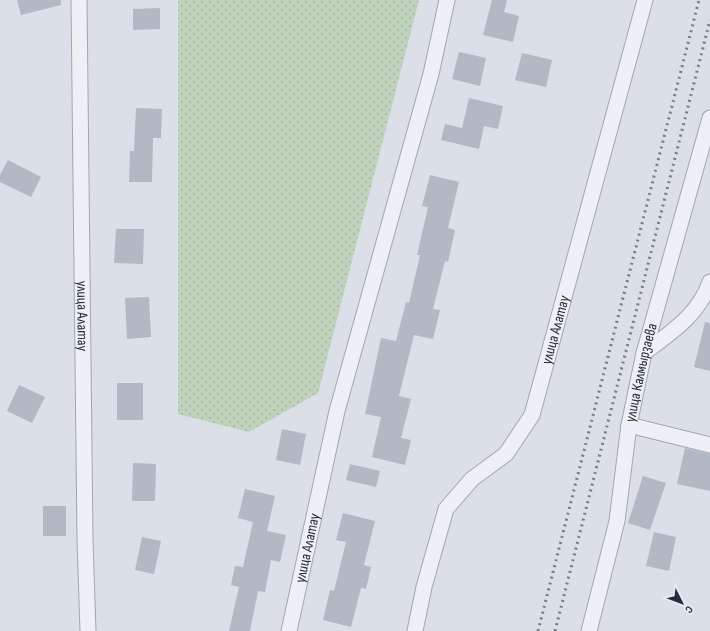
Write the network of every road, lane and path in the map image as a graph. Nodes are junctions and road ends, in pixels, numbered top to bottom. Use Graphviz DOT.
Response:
graph roads {
  1 [pos="80,0"];
  2 [pos="448,0"];
  3 [pos="645,0"];
  4 [pos="710,118"];
  5 [pos="705,154"];
  6 [pos="710,282"];
  7 [pos="644,354"];
  8 [pos="629,425"];
  9 [pos="710,445"];
  10 [pos="88,631"];
  11 [pos="289,631"];
  12 [pos="415,631"];
  13 [pos="589,631"];
  1 -- 10 [label="street, улица Алатау"];
  2 -- 11 [label="street, улица Алатау"];
  3 -- 12 [label="street, улица Алатау"];
  4 -- 5 [label="street, улица Калмырзаева"];
  5 -- 7 [label="street, улица Калмырзаева"];
  6 -- 7 [label="street"];
  7 -- 8 [label="street, улица Калмырзаева"];
  8 -- 9 [label="street"];
  8 -- 13 [label="street, улица Калмырзаева"];
}
